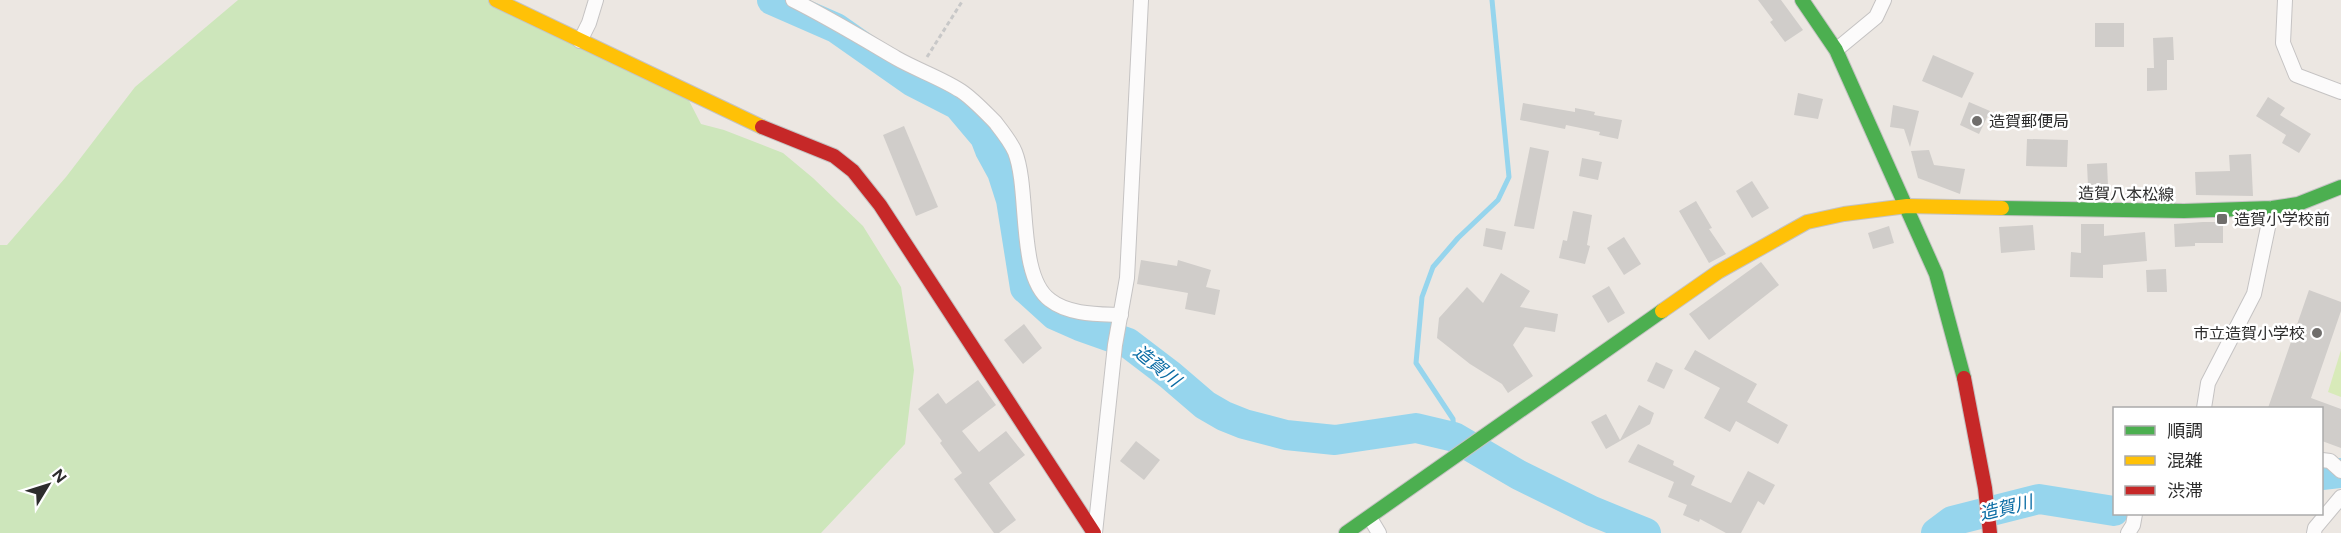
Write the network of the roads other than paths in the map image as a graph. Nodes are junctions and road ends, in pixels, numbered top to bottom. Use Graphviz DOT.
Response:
graph roads {
  1 [pos="496,0"];
  2 [pos="596,0"];
  3 [pos="793,0"];
  4 [pos="1142,0"];
  5 [pos="1802,0"];
  6 [pos="1884,0"];
  7 [pos="2285,0"];
  8 [pos="580,41"];
  9 [pos="1836,50"];
  10 [pos="2341,93"];
  11 [pos="2341,187"];
  12 [pos="1907,206"];
  13 [pos="2272,208"];
  14 [pos="1119,321"];
  15 [pos="2204,407"];
  16 [pos="2326,460"];
  17 [pos="2341,471"];
  18 [pos="2341,497"];
  19 [pos="1370,518"];
  20 [pos="1990,531"];
  21 [pos="1094,533"];
  22 [pos="1346,533"];
  23 [pos="1379,533"];
  24 [pos="2314,533"];
  1 -- 8 [label="street"];
  2 -- 8 [label="street"];
  3 -- 14 [label="street"];
  4 -- 14 [label="street"];
  5 -- 9 [label="street"];
  6 -- 9 [label="street"];
  7 -- 10 [label="street"];
  8 -- 21 [label="street"];
  9 -- 12 [label="street"];
  11 -- 13 [label="street, 造賀八本松線"];
  12 -- 13 [label="street, 造賀八本松線"];
  12 -- 19 [label="street, 造賀八本松線"];
  12 -- 20 [label="street"];
  13 -- 15 [label="street"];
  14 -- 21 [label="street"];
  16 -- 17 [label="street"];
  18 -- 24 [label="street"];
  19 -- 22 [label="street, 造賀八本松線"];
  19 -- 23 [label="street"];
}
